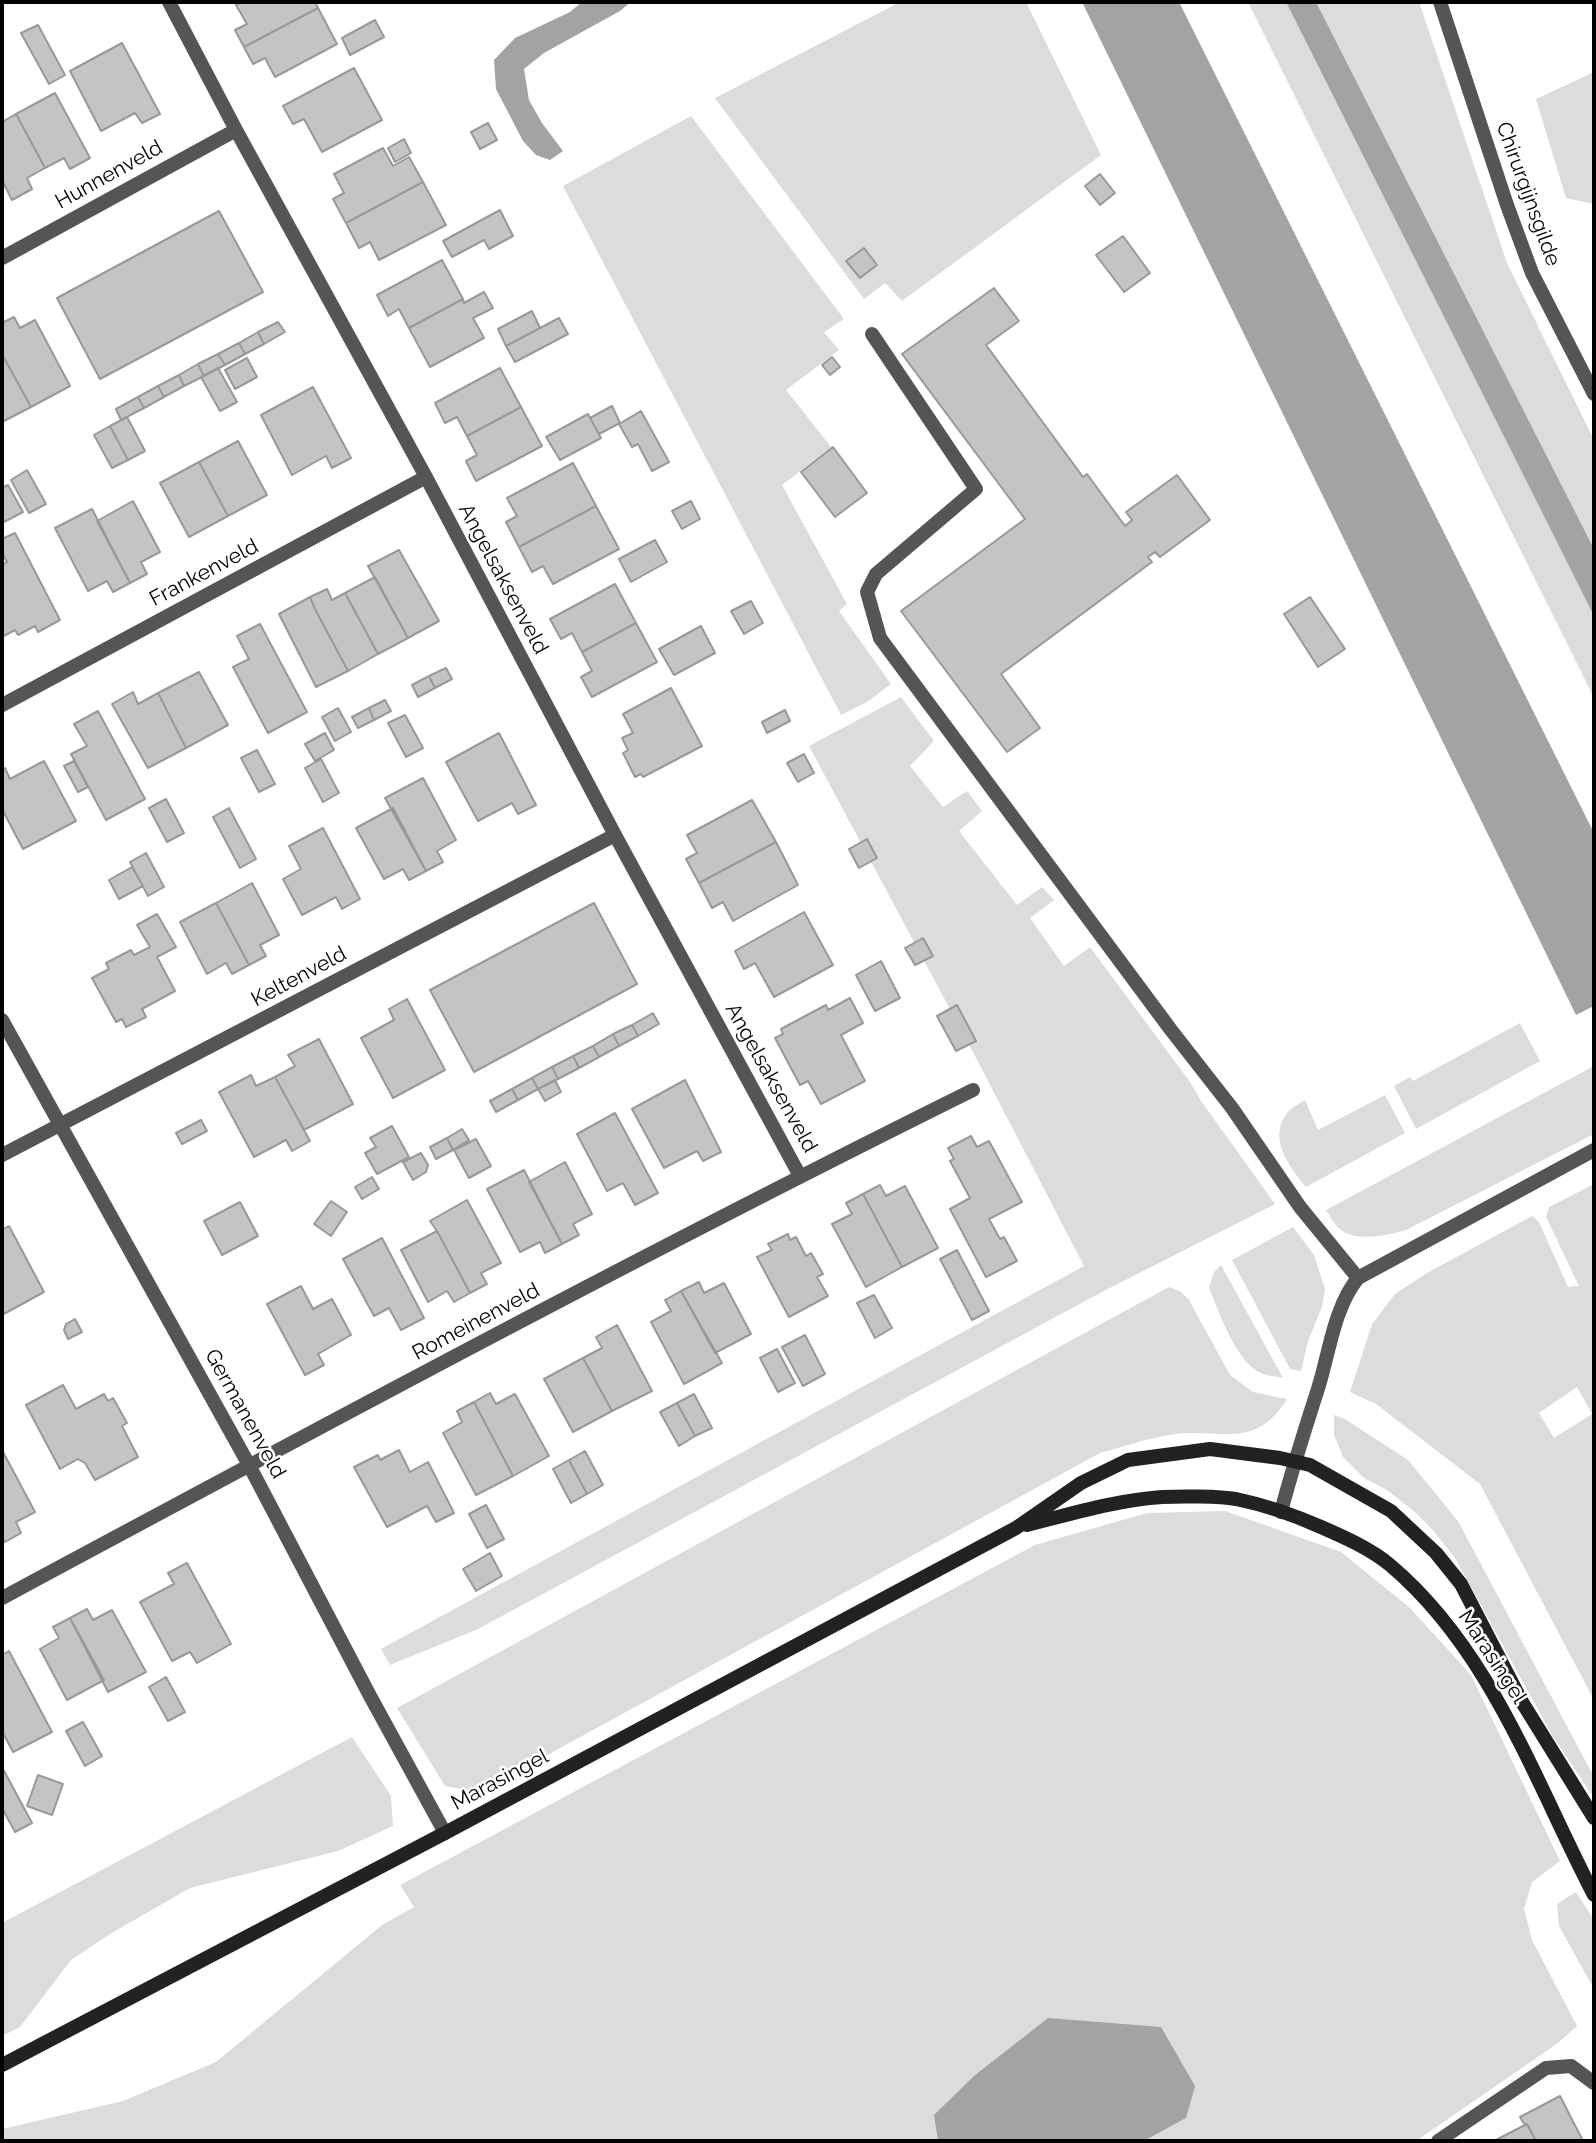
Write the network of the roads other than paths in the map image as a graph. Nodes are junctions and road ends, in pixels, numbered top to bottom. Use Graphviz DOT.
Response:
graph roads {
  1 [pos="169,2"];
  2 [pos="1440,2"];
  3 [pos="236,130"];
  4 [pos="2,258"];
  5 [pos="872,334"];
  6 [pos="1594,394"];
  7 [pos="426,477"];
  8 [pos="2,705"];
  9 [pos="615,835"];
  10 [pos="2,1020"];
  11 [pos="973,1090"];
  12 [pos="59,1125"];
  13 [pos="1594,1150"];
  14 [pos="2,1155"];
  15 [pos="800,1175"];
  16 [pos="1358,1278"];
  17 [pos="1294,1461"];
  18 [pos="249,1465"];
  19 [pos="1281,1512"];
  20 [pos="1016,1528"];
  21 [pos="2,1598"];
  22 [pos="1594,1818"];
  23 [pos="445,1833"];
  24 [pos="1594,1895"];
  25 [pos="2,2064"];
  26 [pos="1594,2083"];
  27 [pos="1438,2141"];
  1 -- 3 [label="street, Angelsaksenveld"];
  2 -- 6 [label="street, Chirurgijnsgilde"];
  3 -- 4 [label="street, Hunnenveld"];
  3 -- 7 [label="street, Angelsaksenveld"];
  5 -- 16 [label="street"];
  7 -- 8 [label="street, Frankenveld"];
  7 -- 9 [label="street, Angelsaksenveld"];
  9 -- 12 [label="street, Keltenveld"];
  9 -- 15 [label="street, Angelsaksenveld"];
  10 -- 12 [label="street, Germanenveld"];
  11 -- 15 [label="street, Romeinenveld"];
  12 -- 14 [label="street, Keltenveld"];
  12 -- 18 [label="street, Germanenveld"];
  13 -- 16 [label="street"];
  15 -- 18 [label="street, Romeinenveld"];
  16 -- 17 [label="street"];
  17 -- 19 [label="street"];
  17 -- 20 [label="street, Marasingel"];
  17 -- 22 [label="street, Marasingel"];
  18 -- 21 [label="street, Romeinenveld"];
  18 -- 23 [label="street, Germanenveld"];
  19 -- 20 [label="street, Marasingel"];
  19 -- 24 [label="street, Marasingel"];
  20 -- 23 [label="street, Marasingel"];
  23 -- 25 [label="street, Marasingel"];
  26 -- 27 [label="street"];
}
